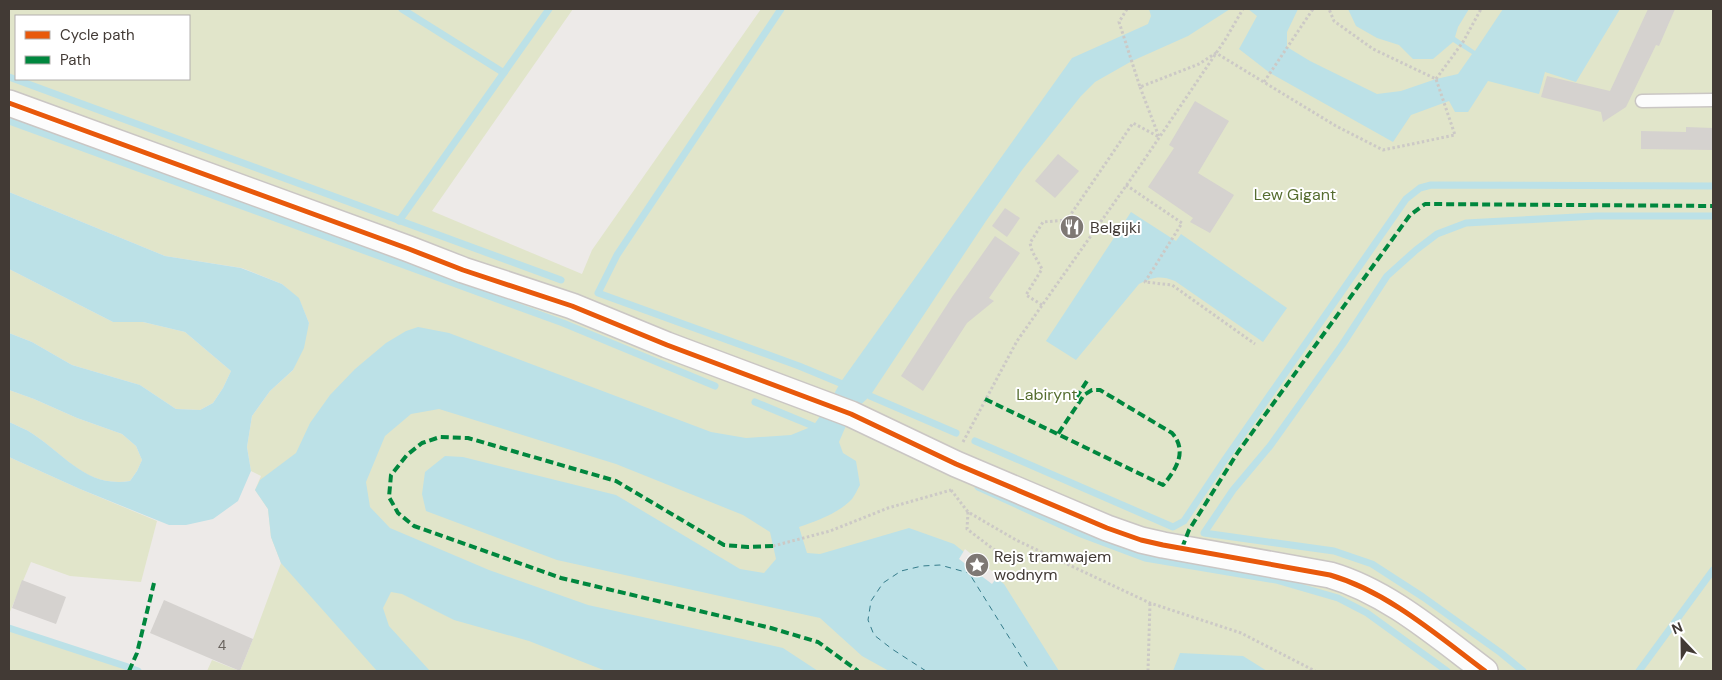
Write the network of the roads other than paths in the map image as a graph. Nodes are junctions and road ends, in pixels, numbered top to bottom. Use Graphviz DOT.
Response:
graph roads {
  1 [pos="1713,100"];
  2 [pos="1642,101"];
  3 [pos="9,103"];
  4 [pos="1485,671"];
  1 -- 2 [label="lane"];
  3 -- 4 [label="street"];
}
